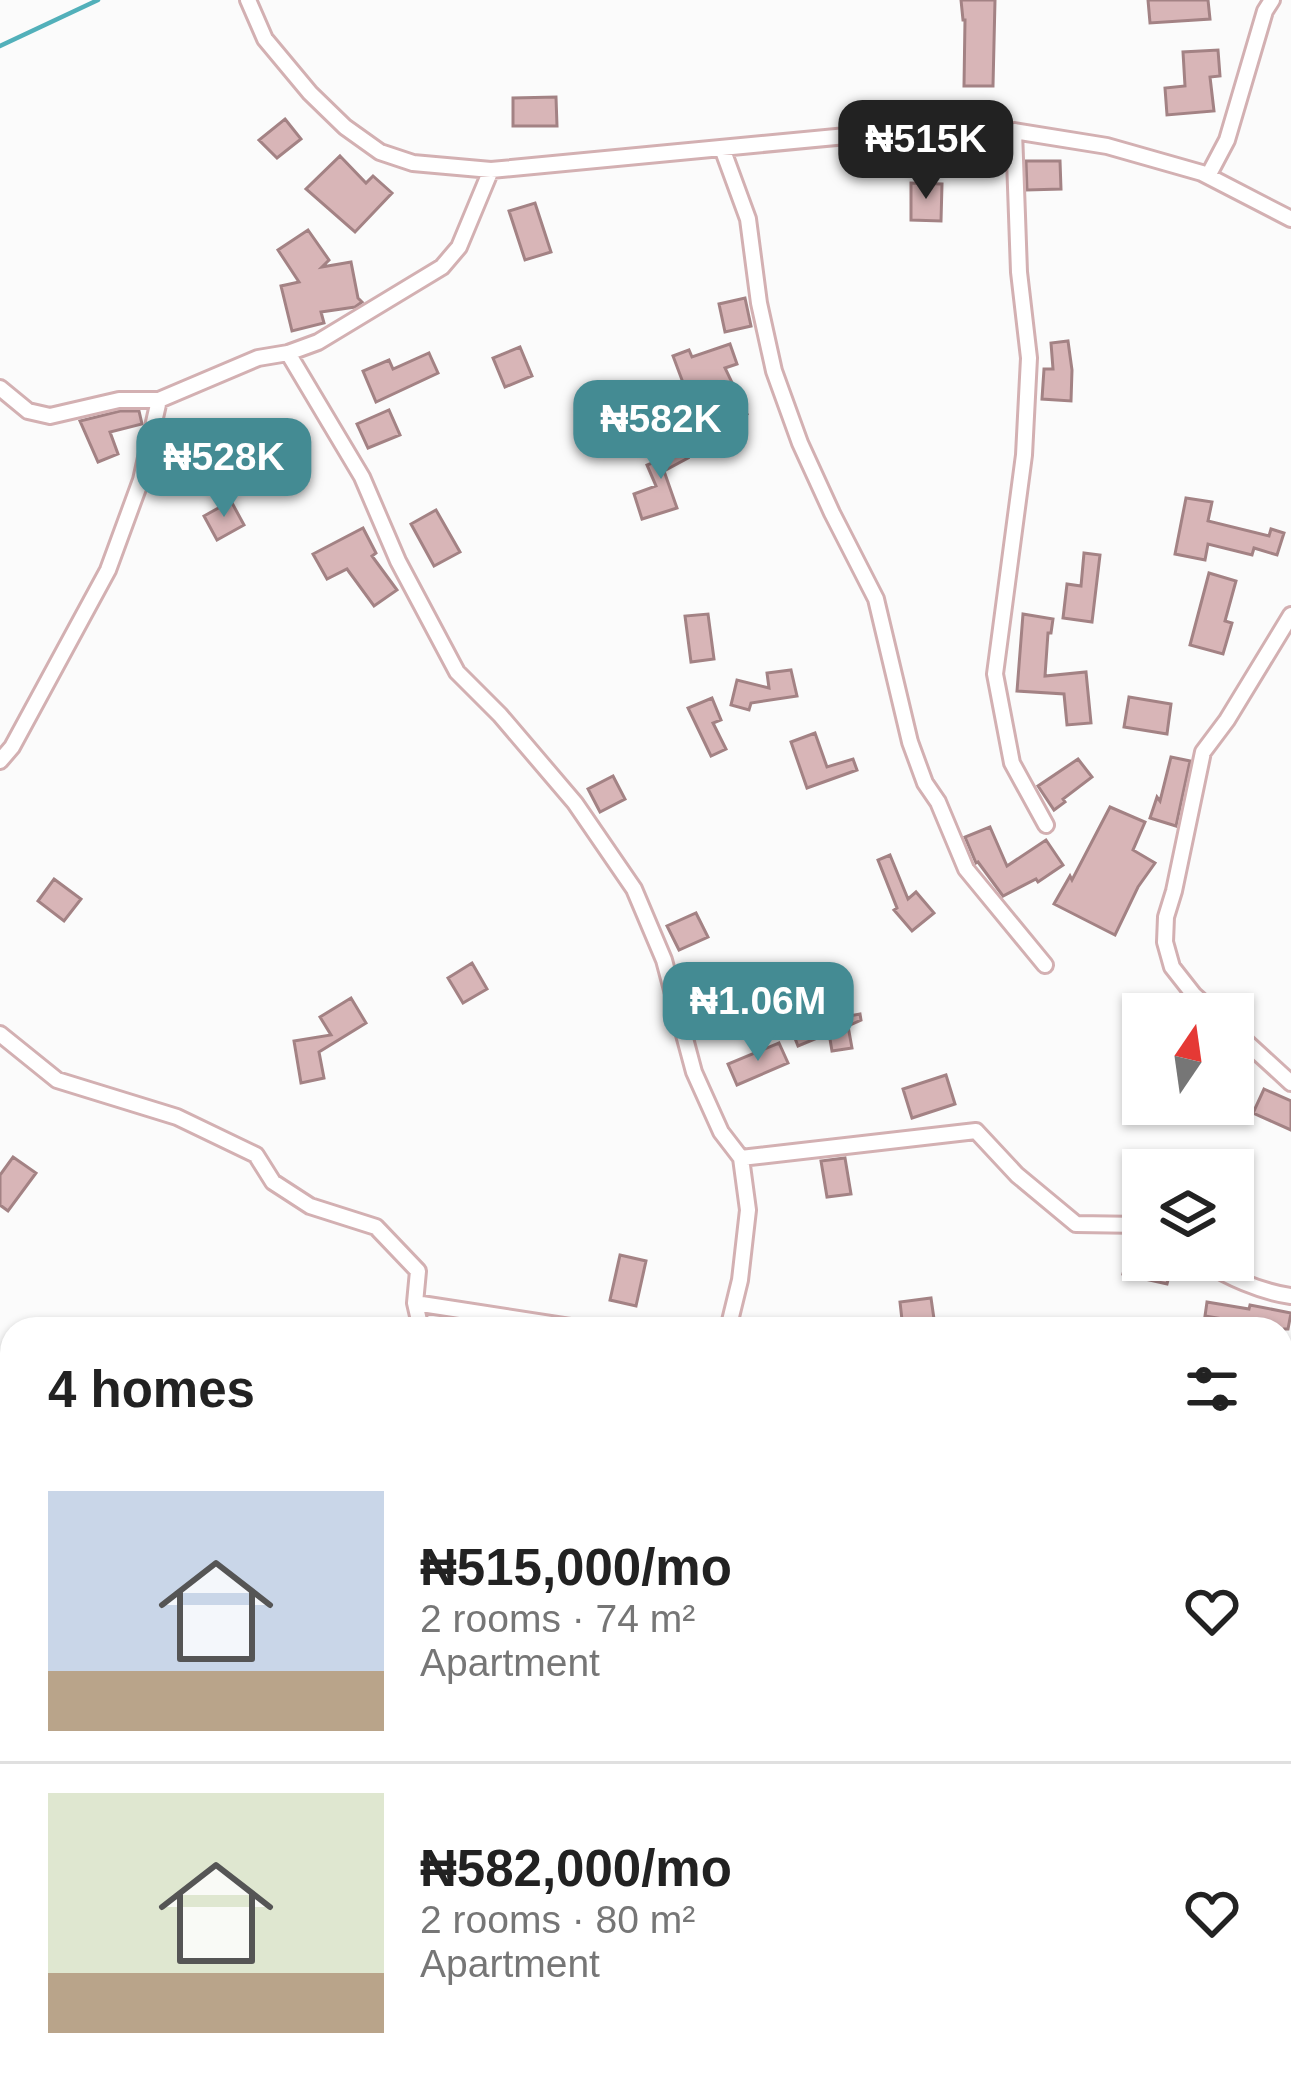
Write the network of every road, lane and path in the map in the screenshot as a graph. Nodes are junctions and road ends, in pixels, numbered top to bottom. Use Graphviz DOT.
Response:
graph roads {
  1 [pos="248,0"];
  2 [pos="1272,0"];
  3 [pos="1014,131"];
  4 [pos="722,148"];
  5 [pos="491,170"];
  6 [pos="1208,176"];
  7 [pos="1291,218"];
  8 [pos="288,353"];
  9 [pos="0,388"];
  10 [pos="159,400"];
  11 [pos="1291,615"];
  12 [pos="0,761"];
  13 [pos="1046,825"];
  14 [pos="1045,965"];
  15 [pos="1192,993"];
  16 [pos="0,1034"];
  17 [pos="1254,1049"];
  18 [pos="1291,1082"];
  19 [pos="741,1158"];
  20 [pos="1122,1225"];
  21 [pos="1244,1281"];
  22 [pos="1291,1296"];
  23 [pos="415,1303"];
  24 [pos="418,1317"];
  25 [pos="505,1317"];
  26 [pos="731,1317"];
  1 -- 5 [label="street"];
  2 -- 6 [label="street"];
  3 -- 4 [label="street"];
  3 -- 6 [label="street"];
  3 -- 13 [label="street"];
  4 -- 5 [label="street"];
  4 -- 14 [label="street"];
  5 -- 8 [label="street"];
  6 -- 7 [label="street"];
  8 -- 10 [label="street"];
  8 -- 19 [label="street"];
  9 -- 10 [label="street"];
  10 -- 12 [label="street"];
  11 -- 15 [label="street"];
  16 -- 23 [label="street"];
  17 -- 18 [label="street"];
  19 -- 20 [label="street"];
  19 -- 26 [label="street"];
  21 -- 22 [label="street"];
  23 -- 24 [label="street"];
  23 -- 25 [label="street"];
}
